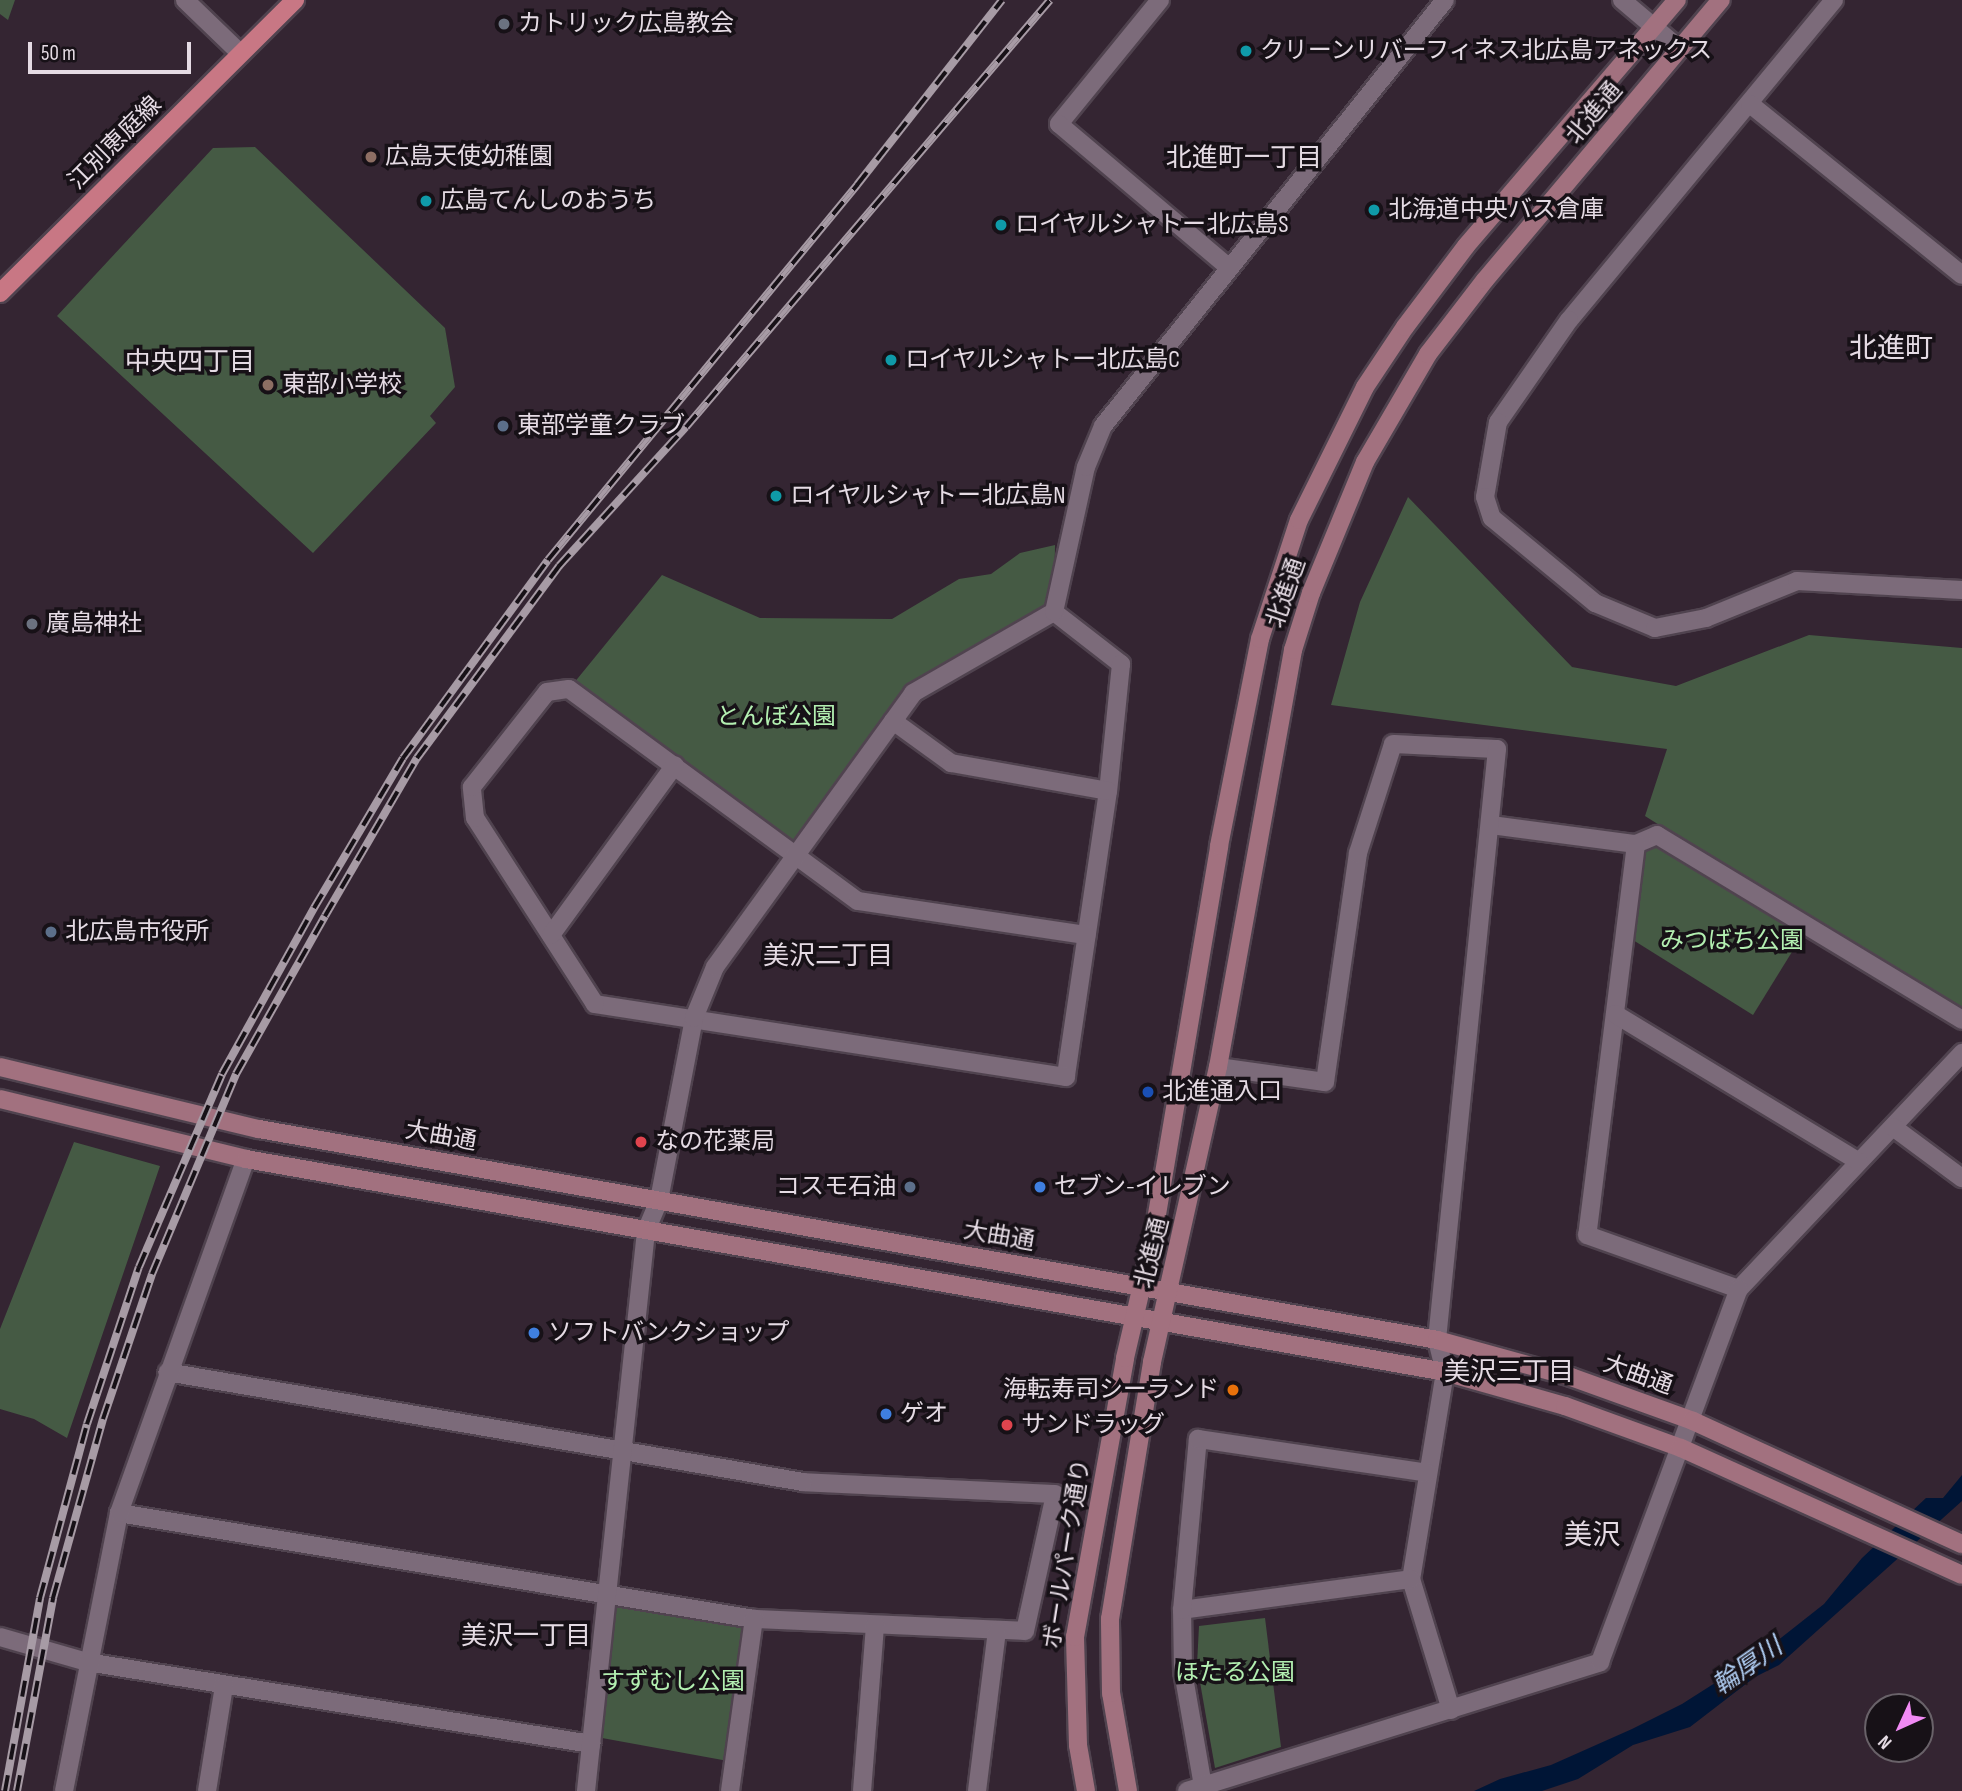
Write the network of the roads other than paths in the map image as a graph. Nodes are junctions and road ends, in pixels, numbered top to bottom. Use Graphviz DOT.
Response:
graph roads {
  1 [pos="184,0"];
  2 [pos="295,0"];
  3 [pos="1160,0"];
  4 [pos="1445,0"];
  5 [pos="1622,0"];
  6 [pos="1677,0"];
  7 [pos="1721,0"];
  8 [pos="1834,0"];
  9 [pos="1654,27"];
  10 [pos="1680,49"];
  11 [pos="240,52"];
  12 [pos="1750,104"];
  13 [pos="1228,267"];
  14 [pos="1962,275"];
  15 [pos="0,293"];
  16 [pos="1962,590"];
  17 [pos="1054,612"];
  18 [pos="893,721"];
  19 [pos="674,765"];
  20 [pos="1108,790"];
  21 [pos="1491,825"];
  22 [pos="1636,844"];
  23 [pos="799,855"];
  24 [pos="551,935"];
  25 [pos="1086,935"];
  26 [pos="1615,1014"];
  27 [pos="694,1018"];
  28 [pos="1962,1020"];
  29 [pos="1962,1053"];
  30 [pos="0,1067"];
  31 [pos="1218,1068"];
  32 [pos="0,1099"];
  33 [pos="1893,1127"];
  34 [pos="246,1159"];
  35 [pos="1859,1162"];
  36 [pos="1962,1178"];
  37 [pos="659,1199"];
  38 [pos="646,1231"];
  39 [pos="1140,1286"];
  40 [pos="1740,1289"];
  41 [pos="1168,1290"];
  42 [pos="1134,1316"];
  43 [pos="1161,1321"];
  44 [pos="1437,1340"];
  45 [pos="167,1372"];
  46 [pos="1445,1372"];
  47 [pos="1693,1421"];
  48 [pos="1681,1448"];
  49 [pos="622,1453"];
  50 [pos="1428,1473"];
  51 [pos="119,1513"];
  52 [pos="1962,1544"];
  53 [pos="1960,1574"];
  54 [pos="1411,1579"];
  55 [pos="606,1595"];
  56 [pos="1182,1610"];
  57 [pos="754,1619"];
  58 [pos="876,1626"];
  59 [pos="997,1631"];
  60 [pos="0,1637"];
  61 [pos="87,1662"];
  62 [pos="225,1686"];
  63 [pos="1451,1710"];
  64 [pos="591,1744"];
  65 [pos="1126,1785"];
  66 [pos="1195,1788"];
  67 [pos="64,1791"];
  68 [pos="207,1791"];
  69 [pos="586,1791"];
  70 [pos="730,1791"];
  71 [pos="862,1791"];
  72 [pos="977,1791"];
  73 [pos="1086,1791"];
  1 -- 11 [label="street"];
  2 -- 11 [label="main road, 江別恵庭線"];
  3 -- 13 [label="street"];
  4 -- 13 [label="street"];
  5 -- 9 [label="street"];
  6 -- 9 [label="main road, 北進通"];
  7 -- 10 [label="main road, 北進通"];
  8 -- 12 [label="street"];
  9 -- 10 [label="street"];
  9 -- 39 [label="main road, 北進通"];
  10 -- 31 [label="main road, 北進通"];
  11 -- 15 [label="main road, 江別恵庭線"];
  12 -- 14 [label="street"];
  12 -- 16 [label="street"];
  13 -- 17 [label="street"];
  17 -- 18 [label="street"];
  17 -- 20 [label="street"];
  18 -- 20 [label="street"];
  18 -- 23 [label="street"];
  19 -- 23 [label="street"];
  19 -- 24 [label="street"];
  19 -- 24 [label="street"];
  20 -- 25 [label="street"];
  21 -- 22 [label="street"];
  21 -- 31 [label="street"];
  21 -- 44 [label="street"];
  22 -- 26 [label="street"];
  22 -- 28 [label="street"];
  23 -- 25 [label="street"];
  23 -- 27 [label="street"];
  24 -- 27 [label="street"];
  25 -- 27 [label="street"];
  26 -- 35 [label="street"];
  26 -- 40 [label="street"];
  27 -- 37 [label="street"];
  29 -- 33 [label="street"];
  30 -- 37 [label="main road, 大曲通"];
  31 -- 41 [label="main road, 北進通"];
  32 -- 34 [label="main road"];
  33 -- 35 [label="street"];
  33 -- 36 [label="street"];
  34 -- 38 [label="main road"];
  34 -- 45 [label="street"];
  35 -- 40 [label="street"];
  37 -- 38 [label="street"];
  37 -- 39 [label="main road, 大曲通"];
  38 -- 42 [label="main road"];
  38 -- 49 [label="street"];
  39 -- 41 [label="main road, 大曲通"];
  39 -- 42 [label="main road, ボールパーク通り"];
  40 -- 47 [label="street"];
  41 -- 43 [label="main road, 北進通"];
  41 -- 44 [label="main road, 大曲通"];
  42 -- 43 [label="main road"];
  42 -- 73 [label="main road, ボールパーク通り"];
  43 -- 46 [label="main road"];
  43 -- 65 [label="main road"];
  44 -- 46 [label="street"];
  44 -- 47 [label="main road, 大曲通"];
  45 -- 49 [label="street"];
  45 -- 51 [label="street"];
  46 -- 48 [label="main road"];
  46 -- 50 [label="street"];
  47 -- 48 [label="street"];
  47 -- 52 [label="main road, 大曲通"];
  48 -- 53 [label="main road"];
  48 -- 63 [label="street"];
  49 -- 55 [label="street"];
  49 -- 59 [label="street"];
  50 -- 54 [label="street"];
  50 -- 56 [label="street"];
  51 -- 55 [label="street"];
  51 -- 61 [label="street"];
  54 -- 56 [label="street"];
  54 -- 63 [label="street"];
  55 -- 57 [label="street"];
  55 -- 64 [label="street"];
  56 -- 66 [label="street"];
  57 -- 58 [label="street"];
  57 -- 70 [label="street"];
  58 -- 59 [label="street"];
  58 -- 71 [label="street"];
  59 -- 72 [label="street"];
  60 -- 61 [label="street"];
  61 -- 62 [label="street"];
  61 -- 67 [label="street"];
  62 -- 64 [label="street"];
  62 -- 68 [label="street"];
  63 -- 66 [label="street"];
  64 -- 69 [label="street"];
}
